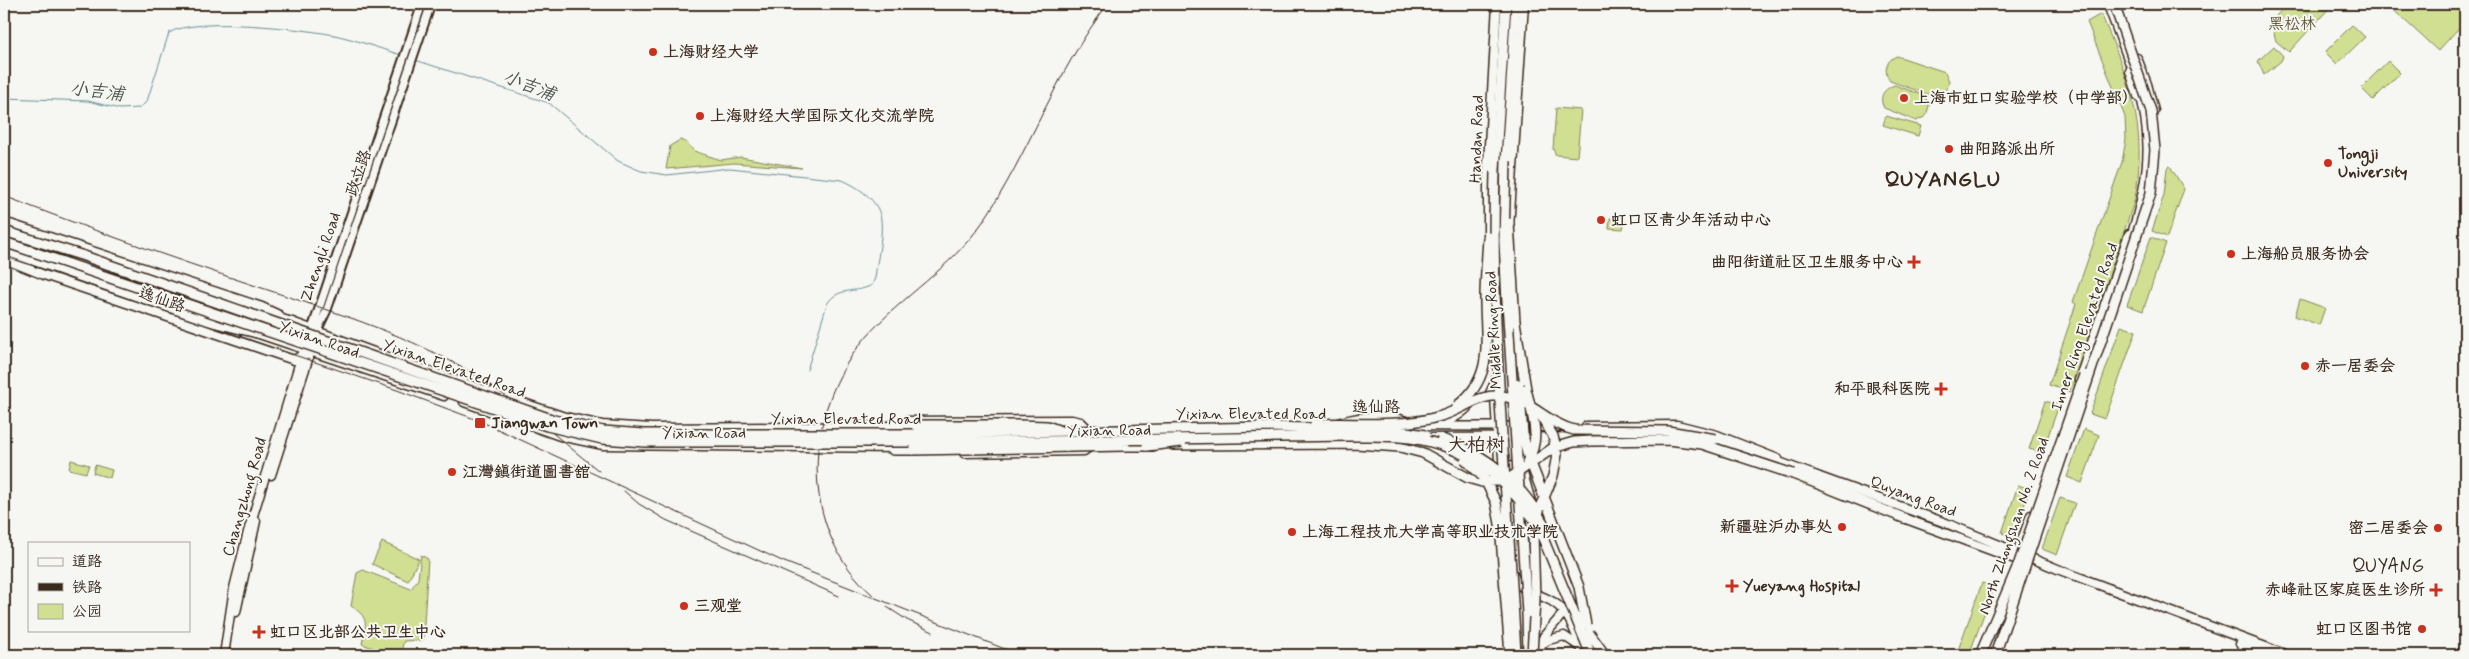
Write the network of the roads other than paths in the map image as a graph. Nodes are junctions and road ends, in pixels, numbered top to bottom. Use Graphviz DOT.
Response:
graph roads {
  1 [pos="422,4"];
  2 [pos="431,4"];
  3 [pos="1497,4"];
  4 [pos="1506,4"];
  5 [pos="1516,4"];
  6 [pos="1524,4"];
  7 [pos="2106,4"];
  8 [pos="2116,4"];
  9 [pos="1508,39"];
  10 [pos="1506,161"];
  11 [pos="1488,162"];
  12 [pos="1495,172"];
  13 [pos="4,222"];
  14 [pos="4,231"];
  15 [pos="1497,241"];
  16 [pos="1508,241"];
  17 [pos="4,242"];
  18 [pos="4,249"];
  19 [pos="84,256"];
  20 [pos="4,259"];
  21 [pos="1506,267"];
  22 [pos="1490,272"];
  23 [pos="293,322"];
  24 [pos="1516,322"];
  25 [pos="1507,328"];
  26 [pos="315,330"];
  27 [pos="257,333"];
  28 [pos="1514,340"];
  29 [pos="305,352"];
  30 [pos="1494,356"];
  31 [pos="1517,394"];
  32 [pos="1524,402"];
  33 [pos="1432,418"];
  34 [pos="893,425"];
  35 [pos="1329,426"];
  36 [pos="1425,426"];
  37 [pos="1267,427"];
  38 [pos="1508,427"];
  39 [pos="1558,427"];
  40 [pos="828,428"];
  41 [pos="1063,432"];
  42 [pos="1594,436"];
  43 [pos="1211,437"];
  44 [pos="1429,438"];
  45 [pos="1458,438"];
  46 [pos="1508,438"];
  47 [pos="1088,443"];
  48 [pos="827,446"];
  49 [pos="1126,446"];
  50 [pos="1148,446"];
  51 [pos="893,450"];
  52 [pos="1453,450"];
  53 [pos="1480,462"];
  54 [pos="1515,475"];
  55 [pos="1818,477"];
  56 [pos="1494,478"];
  57 [pos="1544,497"];
  58 [pos="1531,499"];
  59 [pos="1502,504"];
  60 [pos="1540,511"];
  61 [pos="1533,517"];
  62 [pos="1904,518"];
  63 [pos="1546,521"];
  64 [pos="1553,537"];
  65 [pos="1505,545"];
  66 [pos="2018,552"];
  67 [pos="1512,558"];
  68 [pos="2023,561"];
  69 [pos="1507,577"];
  70 [pos="1515,581"];
  71 [pos="1566,596"];
  72 [pos="1550,600"];
  73 [pos="1577,602"];
  74 [pos="1565,612"];
  75 [pos="1587,629"];
  76 [pos="1536,652"];
  77 [pos="1584,653"];
  78 [pos="224,655"];
  79 [pos="229,655"];
  80 [pos="1508,655"];
  81 [pos="1516,655"];
  82 [pos="1528,655"];
  83 [pos="1592,655"];
  84 [pos="1602,655"];
  85 [pos="1982,655"];
  86 [pos="1989,655"];
  87 [pos="1996,655"];
  88 [pos="2271,655"];
  89 [pos="2287,655"];
  1 -- 26 [label="main road, Zhengli Road"];
  2 -- 26 [label="main road, 政立路"];
  3 -- 11 [label="main road, Handan Road"];
  4 -- 9 [label="highway, Middle Ring Road"];
  5 -- 9 [label="highway, Middle Ring Road"];
  6 -- 16 [label="main road"];
  7 -- 66 [label="main road, North Zhongshan No. 2 Road"];
  7 -- 68 [label="highway, Inner Ring Elevated Road, bridge"];
  8 -- 68 [label="main road, North Zhongshan No. 2 Road"];
  8 -- 87 [label="highway, Inner Ring Elevated Road, bridge"];
  9 -- 10 [label="highway, Middle Ring Road"];
  9 -- 12 [label="highway, Middle Ring Road"];
  10 -- 24 [label="highway, bridge"];
  10 -- 82 [label="highway, Middle Ring Road, bridge"];
  11 -- 15 [label="main road"];
  11 -- 22 [label="main road, Handan Road"];
  12 -- 33 [label="highway, bridge"];
  12 -- 81 [label="highway, Middle Ring Road, bridge"];
  13 -- 23 [label="main road, Yixian Road"];
  14 -- 19 [label="highway, Yixian Elevated Road, bridge"];
  14 -- 23 [label="main road, Yixian Road"];
  16 -- 21 [label="main road"];
  16 -- 28 [label="main road"];
  17 -- 47 [label="highway, Yixian Elevated Road, bridge"];
  18 -- 27 [label="main road, Yixian Road"];
  18 -- 27 [label="highway"];
  19 -- 23 [label="highway, bridge"];
  19 -- 41 [label="highway, Yixian Elevated Road, bridge"];
  20 -- 29 [label="main road, 逸仙路"];
  21 -- 22 [label="main road"];
  21 -- 25 [label="main road"];
  22 -- 30 [label="main road, Handan Road"];
  22 -- 38 [label="main road, Handan Road"];
  23 -- 26 [label="main road, Yixian Road"];
  24 -- 54 [label="highway, bridge"];
  24 -- 75 [label="highway, bridge"];
  25 -- 28 [label="main road"];
  25 -- 38 [label="main road"];
  26 -- 29 [label="main road, 政立路"];
  26 -- 40 [label="main road, Yixian Road"];
  27 -- 29 [label="main road, Yixian Road"];
  28 -- 31 [label="main road"];
  29 -- 48 [label="main road, Yixian Road"];
  29 -- 78 [label="main road, Changzhong Road"];
  29 -- 79 [label="main road, Changzhong Road"];
  30 -- 36 [label="main road"];
  30 -- 38 [label="main road, Handan Road"];
  31 -- 38 [label="main road"];
  31 -- 39 [label="main road"];
  32 -- 33 [label="highway, bridge"];
  32 -- 55 [label="highway, bridge"];
  32 -- 76 [label="highway, bridge"];
  33 -- 37 [label="highway, bridge"];
  34 -- 35 [label="main road, Yixian Road"];
  34 -- 40 [label="main road, Yixian Road"];
  34 -- 41 [label="highway, bridge"];
  35 -- 36 [label="main road, 逸仙路"];
  36 -- 38 [label="main road"];
  37 -- 41 [label="highway, Yixian Elevated Road, bridge"];
  37 -- 75 [label="highway, Yixian Elevated Road, bridge"];
  38 -- 39 [label="main road, Quyang Road"];
  38 -- 46 [label="main road"];
  38 -- 46 [label="main road"];
  39 -- 55 [label="main road, Quyang Road"];
  40 -- 48 [label="main road"];
  42 -- 46 [label="main road, Quyang Road"];
  42 -- 57 [label="main road"];
  42 -- 62 [label="main road, Quyang Road"];
  43 -- 47 [label="highway, Yixian Elevated Road, bridge"];
  43 -- 50 [label="highway, bridge"];
  43 -- 52 [label="highway, Yixian Elevated Road, bridge"];
  44 -- 45 [label="main road, Yixian Road"];
  44 -- 47 [label="main road, Yixian Road"];
  44 -- 53 [label="main road"];
  45 -- 46 [label="main road, Yixian Road"];
  45 -- 53 [label="main road"];
  46 -- 56 [label="main road"];
  46 -- 58 [label="main road"];
  46 -- 59 [label="main road"];
  46 -- 60 [label="main road"];
  46 -- 61 [label="main road"];
  46 -- 67 [label="main road"];
  47 -- 49 [label="highway, bridge"];
  47 -- 51 [label="main road, Yixian Road"];
  48 -- 51 [label="main road, Yixian Road"];
  49 -- 50 [label="highway"];
  49 -- 51 [label="highway, bridge"];
  50 -- 54 [label="highway, bridge"];
  52 -- 71 [label="highway, Yixian Elevated Road, bridge"];
  52 -- 80 [label="highway, bridge"];
  53 -- 56 [label="main road"];
  54 -- 62 [label="highway, bridge"];
  55 -- 66 [label="main road, Quyang Road"];
  56 -- 59 [label="main road"];
  57 -- 63 [label="main road"];
  57 -- 64 [label="main road"];
  58 -- 60 [label="main road"];
  58 -- 61 [label="main road"];
  59 -- 65 [label="main road"];
  60 -- 63 [label="main road"];
  61 -- 71 [label="main road"];
  62 -- 68 [label="main road, Quyang Road"];
  63 -- 64 [label="main road"];
  64 -- 73 [label="main road"];
  65 -- 69 [label="main road"];
  65 -- 70 [label="main road"];
  66 -- 68 [label="main road, North Zhongshan No. 2 Road"];
  66 -- 68 [label="main road, Quyang Road"];
  67 -- 70 [label="main road"];
  67 -- 72 [label="main road"];
  68 -- 85 [label="highway, bridge"];
  68 -- 86 [label="highway, Inner Ring Elevated Road, bridge"];
  68 -- 87 [label="main road, North Zhongshan No. 2 Road"];
  68 -- 88 [label="main road, Quyang Road"];
  68 -- 89 [label="main road, Quyang Road"];
  69 -- 80 [label="main road"];
  69 -- 81 [label="main road"];
  70 -- 72 [label="main road"];
  71 -- 73 [label="main road"];
  71 -- 74 [label="main road"];
  71 -- 77 [label="highway, bridge"];
  71 -- 83 [label="highway, Yixian Elevated Road, bridge"];
  72 -- 74 [label="main road"];
  73 -- 74 [label="main road"];
  73 -- 84 [label="main road"];
  74 -- 76 [label="main road"];
  74 -- 77 [label="main road"];
  75 -- 84 [label="highway, bridge"];
  76 -- 77 [label="main road"];
}
